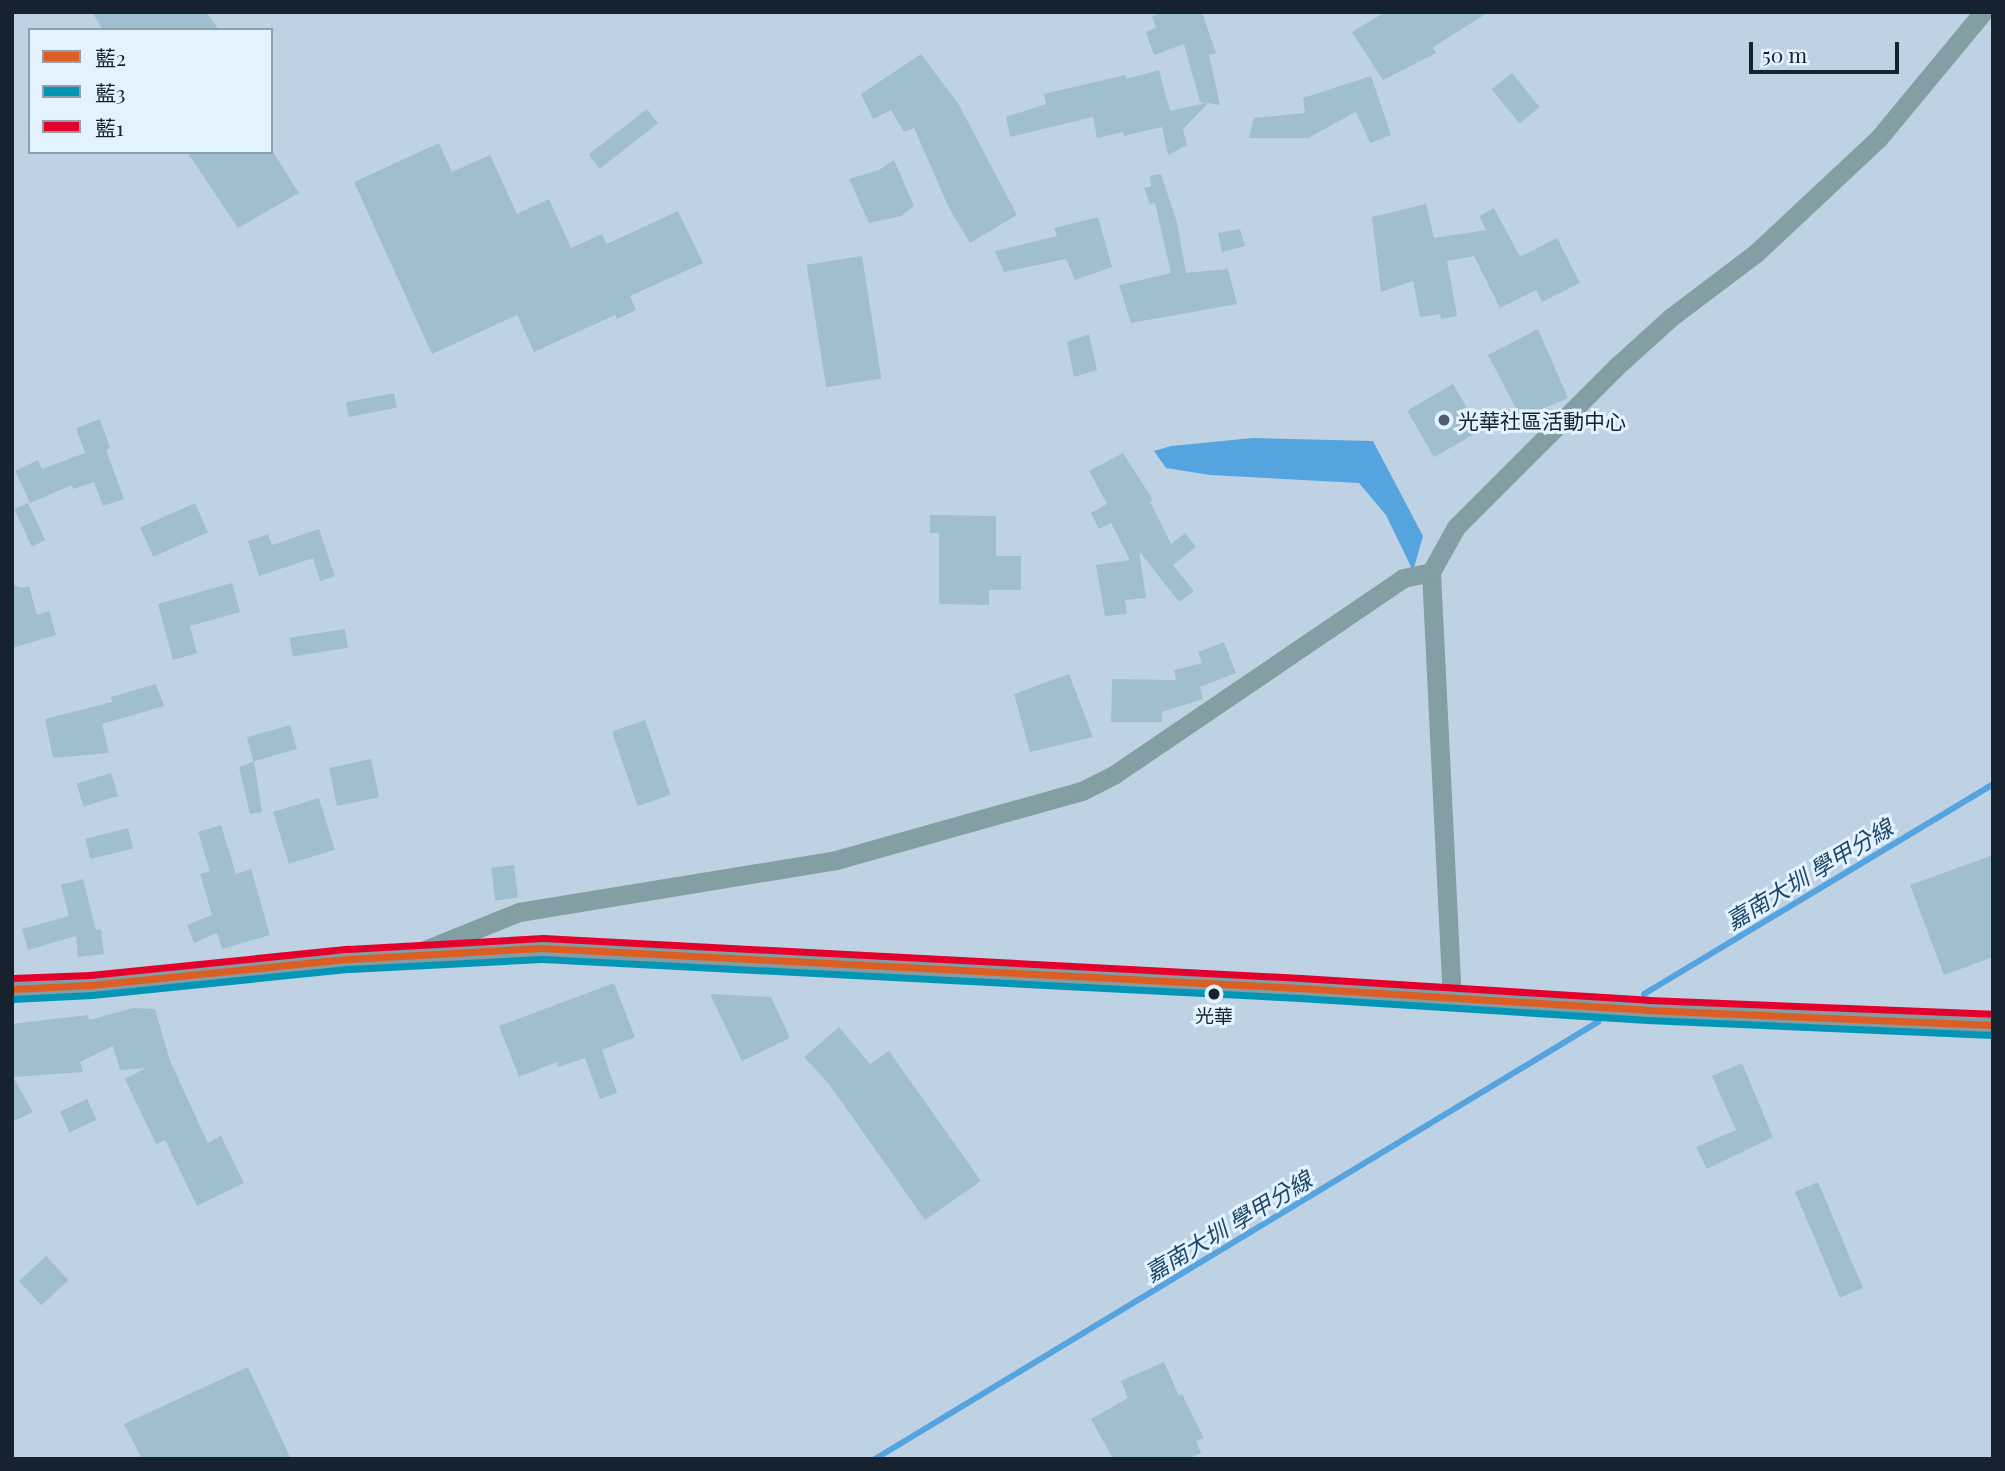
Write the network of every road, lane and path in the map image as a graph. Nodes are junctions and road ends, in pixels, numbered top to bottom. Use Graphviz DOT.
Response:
graph roads {
  1 [pos="1983,12"];
  2 [pos="1431,572"];
  3 [pos="411,956"];
  4 [pos="12,989"];
  5 [pos="1452,998"];
  6 [pos="1993,1025"];
  1 -- 2 [label="street"];
  2 -- 3 [label="street"];
  2 -- 5 [label="street"];
  3 -- 4 [label="main road"];
  3 -- 5 [label="main road"];
  5 -- 6 [label="main road"];
}
